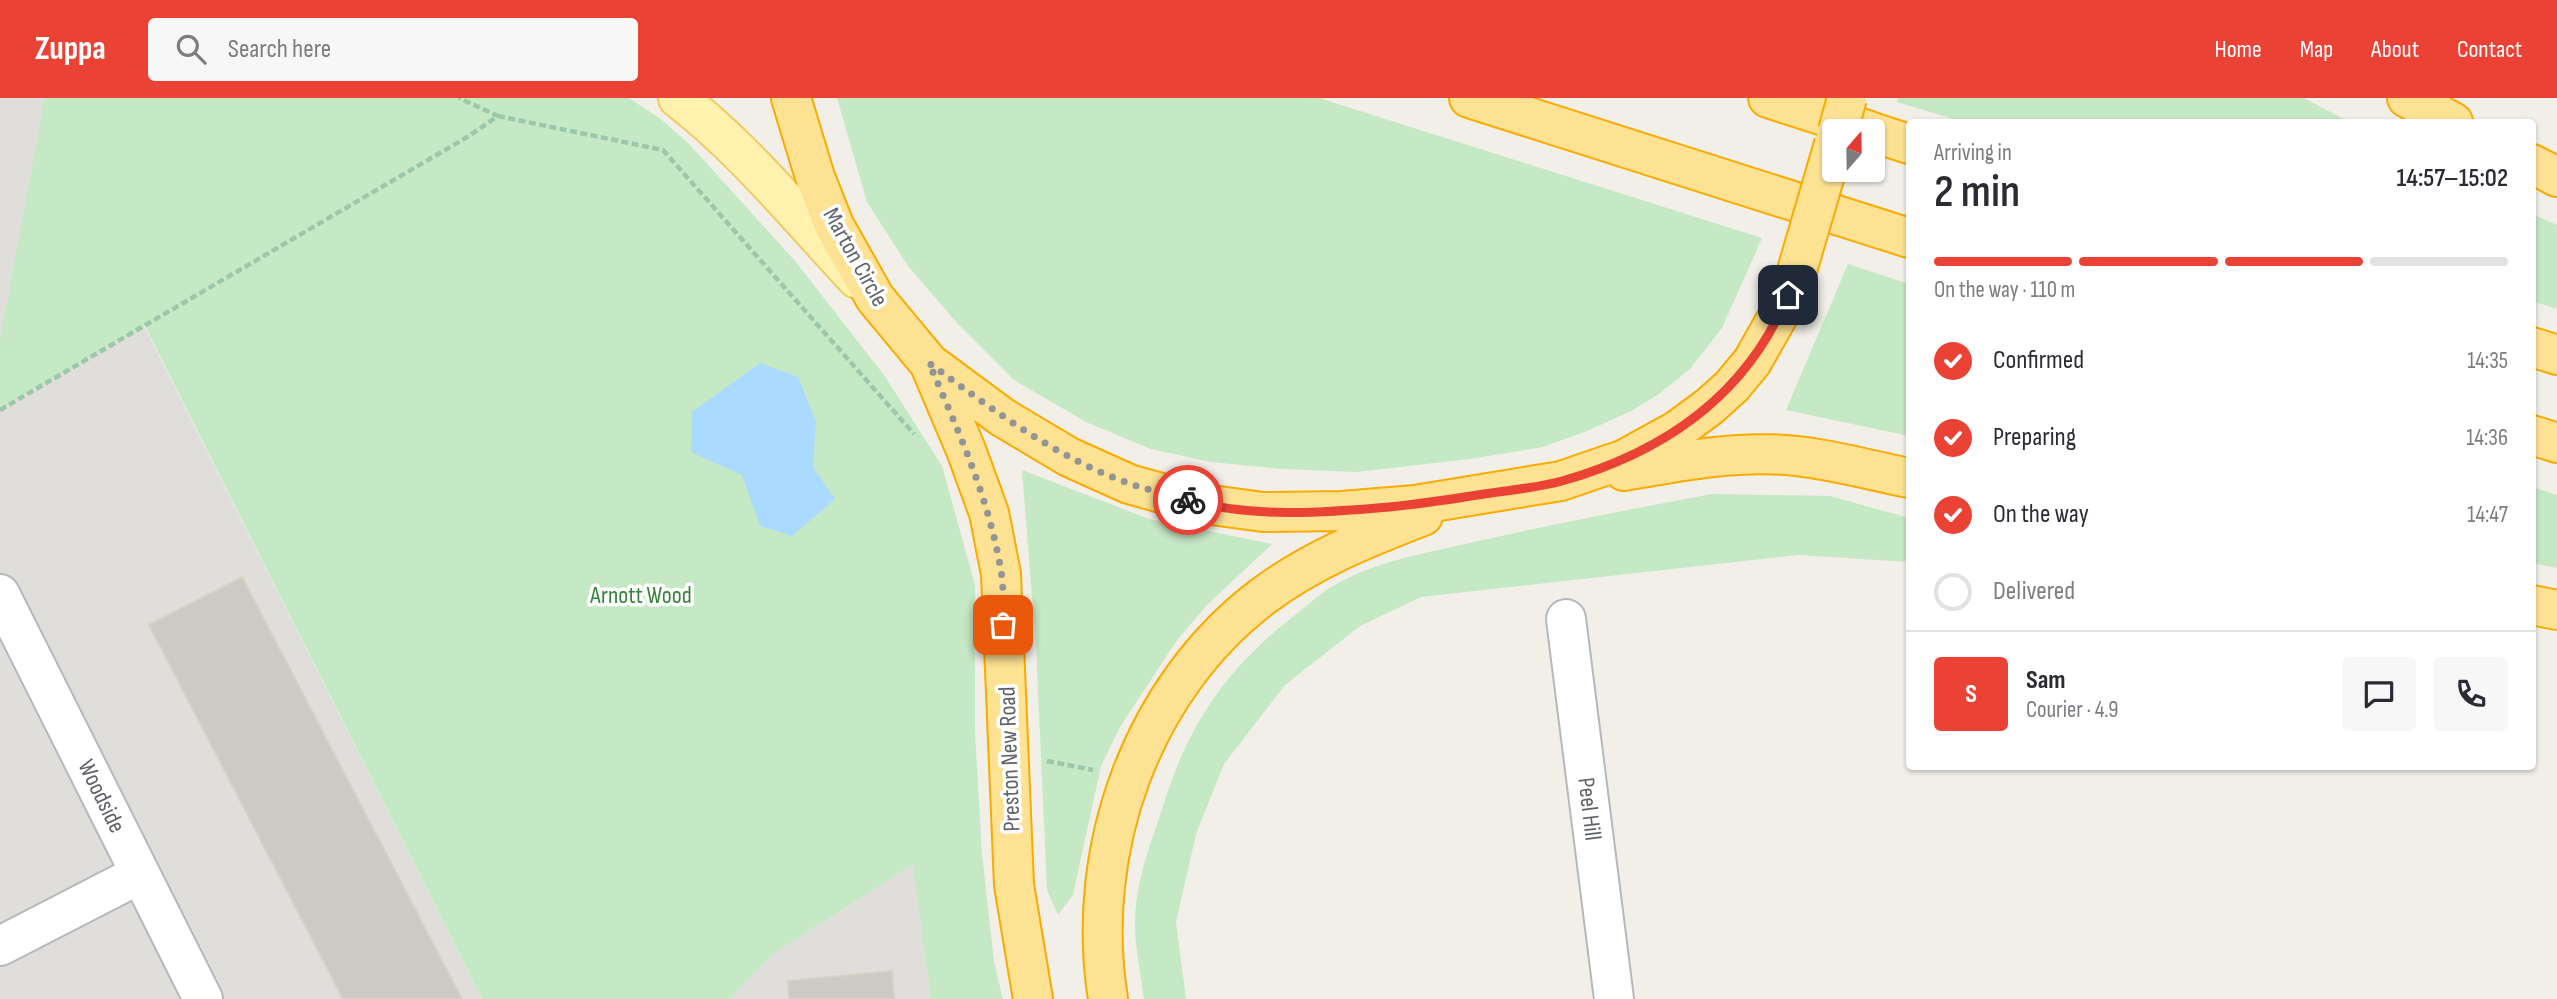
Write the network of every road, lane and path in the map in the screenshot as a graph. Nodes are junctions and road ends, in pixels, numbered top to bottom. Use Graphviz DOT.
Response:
graph roads {
  1 [pos="459,98"];
  2 [pos="678,98"];
  3 [pos="792,98"];
  4 [pos="1469,98"];
  5 [pos="1768,98"];
  6 [pos="1847,98"];
  7 [pos="2407,98"];
  8 [pos="498,116"];
  9 [pos="1832,119"];
  10 [pos="1841,119"];
  11 [pos="2447,119"];
  12 [pos="1885,136"];
  13 [pos="1906,143"];
  14 [pos="2536,166"];
  15 [pos="2557,177"];
  16 [pos="1823,182"];
  17 [pos="1906,237"];
  18 [pos="875,298"];
  19 [pos="2536,348"];
  20 [pos="2557,355"];
  21 [pos="929,363"];
  22 [pos="0,410"];
  23 [pos="915,436"];
  24 [pos="2536,436"];
  25 [pos="2557,443"];
  26 [pos="1906,477"];
  27 [pos="1561,481"];
  28 [pos="1477,495"];
  29 [pos="0,594"];
  30 [pos="2536,606"];
  31 [pos="2557,610"];
  32 [pos="1566,619"];
  33 [pos="1008,753"];
  34 [pos="1131,778"];
  35 [pos="140,874"];
  36 [pos="0,946"];
  37 [pos="203,999"];
  38 [pos="1033,999"];
  39 [pos="1108,999"];
  40 [pos="1614,999"];
  1 -- 8 [label="path"];
  2 -- 18 [label="main road"];
  3 -- 18 [label="highway, Marton Circle"];
  4 -- 17 [label="highway"];
  5 -- 9 [label="highway"];
  6 -- 10 [label="highway, bridge"];
  7 -- 11 [label="highway"];
  8 -- 22 [label="path"];
  8 -- 23 [label="path"];
  12 -- 13 [label="highway"];
  14 -- 15 [label="highway"];
  16 -- 27 [label="highway, Marton Circle, bridge"];
  18 -- 21 [label="highway, Marton Circle"];
  19 -- 20 [label="highway"];
  21 -- 28 [label="highway, Marton Circle"];
  21 -- 33 [label="highway, Preston New Road"];
  24 -- 25 [label="highway"];
  26 -- 27 [label="highway"];
  27 -- 28 [label="highway, Marton Circle"];
  28 -- 34 [label="highway"];
  29 -- 35 [label="street, Woodside"];
  30 -- 31 [label="highway"];
  32 -- 40 [label="street, Peel Hill"];
  33 -- 34 [label="path"];
  33 -- 38 [label="highway, Preston New Road"];
  34 -- 39 [label="highway"];
  35 -- 36 [label="street"];
  35 -- 37 [label="street, Woodside"];
}
